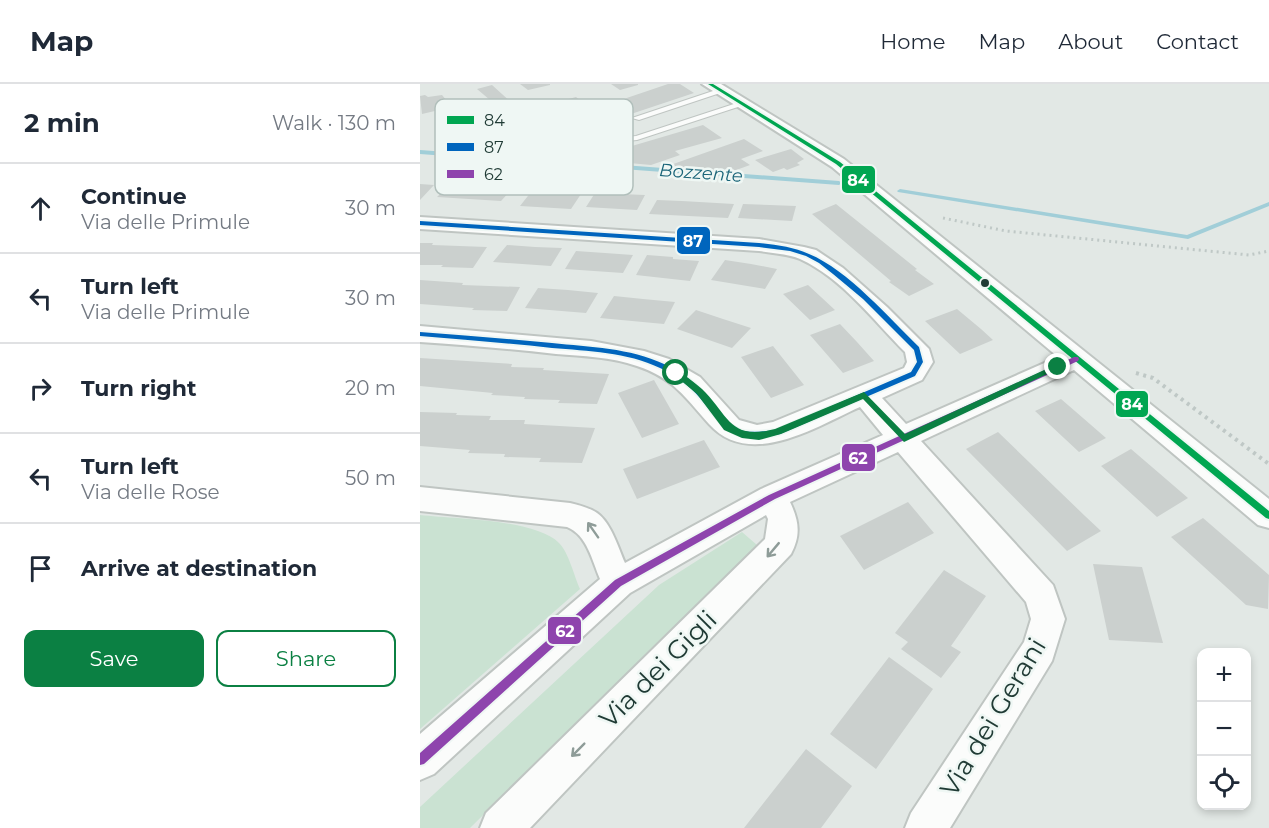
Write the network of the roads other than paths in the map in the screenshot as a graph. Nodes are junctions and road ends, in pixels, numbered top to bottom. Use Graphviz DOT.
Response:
graph roads {
  1 [pos="716,88"];
  2 [pos="743,104"];
  3 [pos="636,118"];
  4 [pos="633,138"];
  5 [pos="420,223"];
  6 [pos="420,334"];
  7 [pos="1076,359"];
  8 [pos="864,395"];
  9 [pos="904,439"];
  10 [pos="772,497"];
  11 [pos="420,499"];
  12 [pos="1269,516"];
  13 [pos="618,583"];
  14 [pos="420,760"];
  15 [pos="501,828"];
  16 [pos="926,828"];
  1 -- 2 [label="street"];
  1 -- 3 [label="lane"];
  2 -- 4 [label="lane"];
  2 -- 7 [label="street"];
  5 -- 8 [label="street"];
  6 -- 8 [label="street"];
  7 -- 9 [label="street"];
  7 -- 12 [label="street"];
  8 -- 9 [label="street, Via dei Gerani"];
  9 -- 10 [label="street"];
  9 -- 16 [label="street, Via dei Gerani"];
  10 -- 13 [label="street"];
  10 -- 15 [label="street, Via dei Gigli, one-way"];
  13 -- 11 [label="street, one-way"];
  13 -- 14 [label="street"];
}
